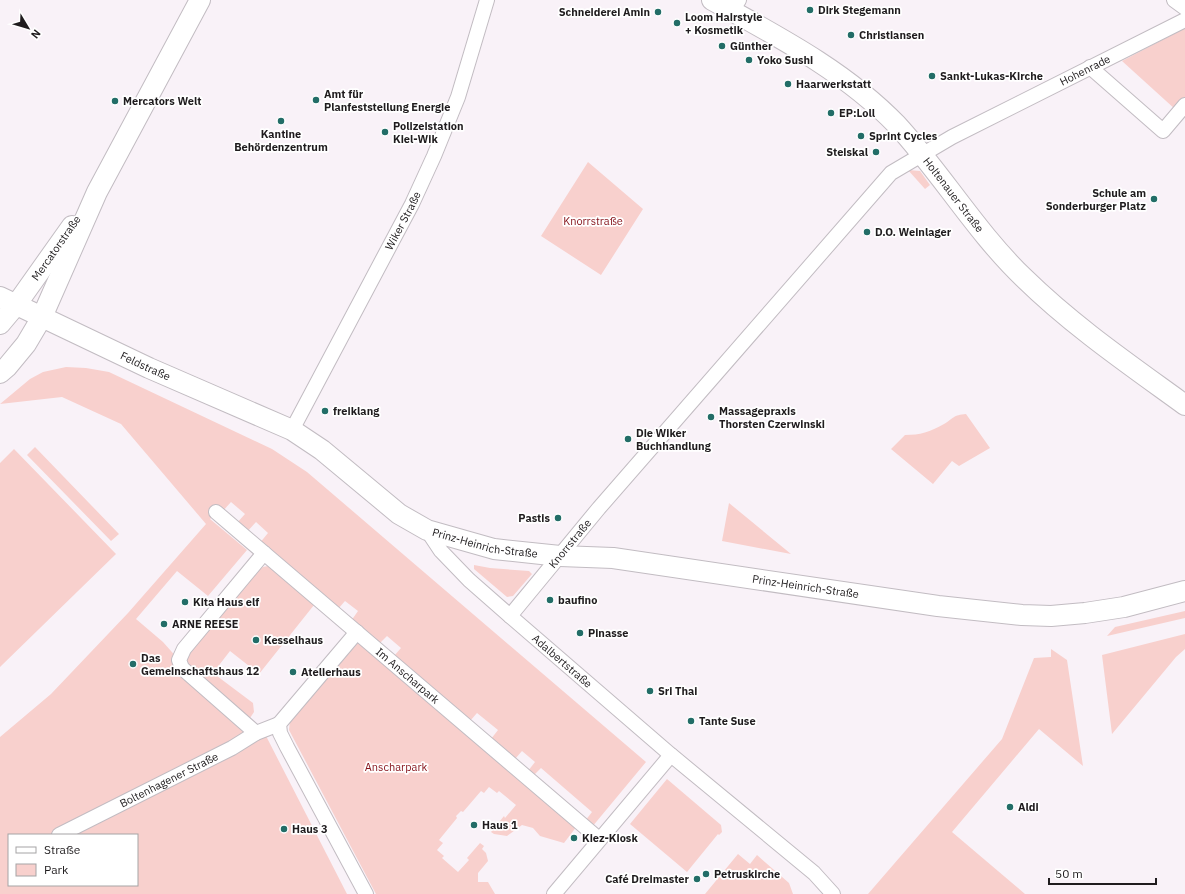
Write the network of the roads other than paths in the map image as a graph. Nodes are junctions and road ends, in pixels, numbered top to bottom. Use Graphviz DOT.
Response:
graph roads {
  1 [pos="200,0"];
  2 [pos="487,0"];
  3 [pos="712,0"];
  4 [pos="1174,0"];
  5 [pos="736,6"];
  6 [pos="1185,8"];
  7 [pos="1185,20"];
  8 [pos="1090,67"];
  9 [pos="1185,105"];
  10 [pos="921,154"];
  11 [pos="96,192"];
  12 [pos="8,301"];
  13 [pos="42,317"];
  14 [pos="0,324"];
  15 [pos="0,373"];
  16 [pos="1185,405"];
  17 [pos="292,430"];
  18 [pos="216,512"];
  19 [pos="427,530"];
  20 [pos="264,553"];
  21 [pos="560,556"];
  22 [pos="1185,591"];
  23 [pos="510,616"];
  24 [pos="357,632"];
  25 [pos="280,724"];
  26 [pos="256,733"];
  27 [pos="671,755"];
  28 [pos="61,834"];
  29 [pos="599,839"];
  30 [pos="366,894"];
  31 [pos="554,894"];
  32 [pos="833,894"];
  1 -- 11 [label="main road, Mercatorstraße"];
  2 -- 17 [label="street, Wiker Straße"];
  3 -- 5 [label="main road, Holtenauer Straße"];
  4 -- 6 [label="street"];
  5 -- 10 [label="main road, Holtenauer Straße"];
  7 -- 8 [label="street, Hohenrade"];
  8 -- 9 [label="street"];
  8 -- 10 [label="street, Hohenrade"];
  10 -- 16 [label="main road, Holtenauer Straße"];
  10 -- 21 [label="street, Knorrstraße"];
  11 -- 12 [label="main road, Mercatorstraße"];
  11 -- 13 [label="main road, Mercatorstraße"];
  12 -- 13 [label="main road, Feldstraße"];
  12 -- 14 [label="main road, Mercatorstraße"];
  13 -- 15 [label="main road, Mercatorstraße"];
  13 -- 17 [label="main road, Feldstraße"];
  17 -- 19 [label="main road, Adalbertstraße"];
  18 -- 20 [label="street, Im Anscharpark"];
  19 -- 21 [label="main road, Prinz-Heinrich-Straße"];
  19 -- 23 [label="street, Adalbertstraße"];
  20 -- 24 [label="street, Im Anscharpark"];
  20 -- 26 [label="street"];
  21 -- 22 [label="main road, Prinz-Heinrich-Straße"];
  21 -- 23 [label="street, Knorrstraße"];
  23 -- 27 [label="street, Adalbertstraße"];
  24 -- 25 [label="street"];
  24 -- 29 [label="street, Im Anscharpark"];
  25 -- 26 [label="street, Boltenhagener Straße"];
  25 -- 30 [label="street"];
  26 -- 28 [label="street, Boltenhagener Straße"];
  27 -- 29 [label="street"];
  27 -- 32 [label="street, Adalbertstraße"];
  29 -- 31 [label="street"];
}
